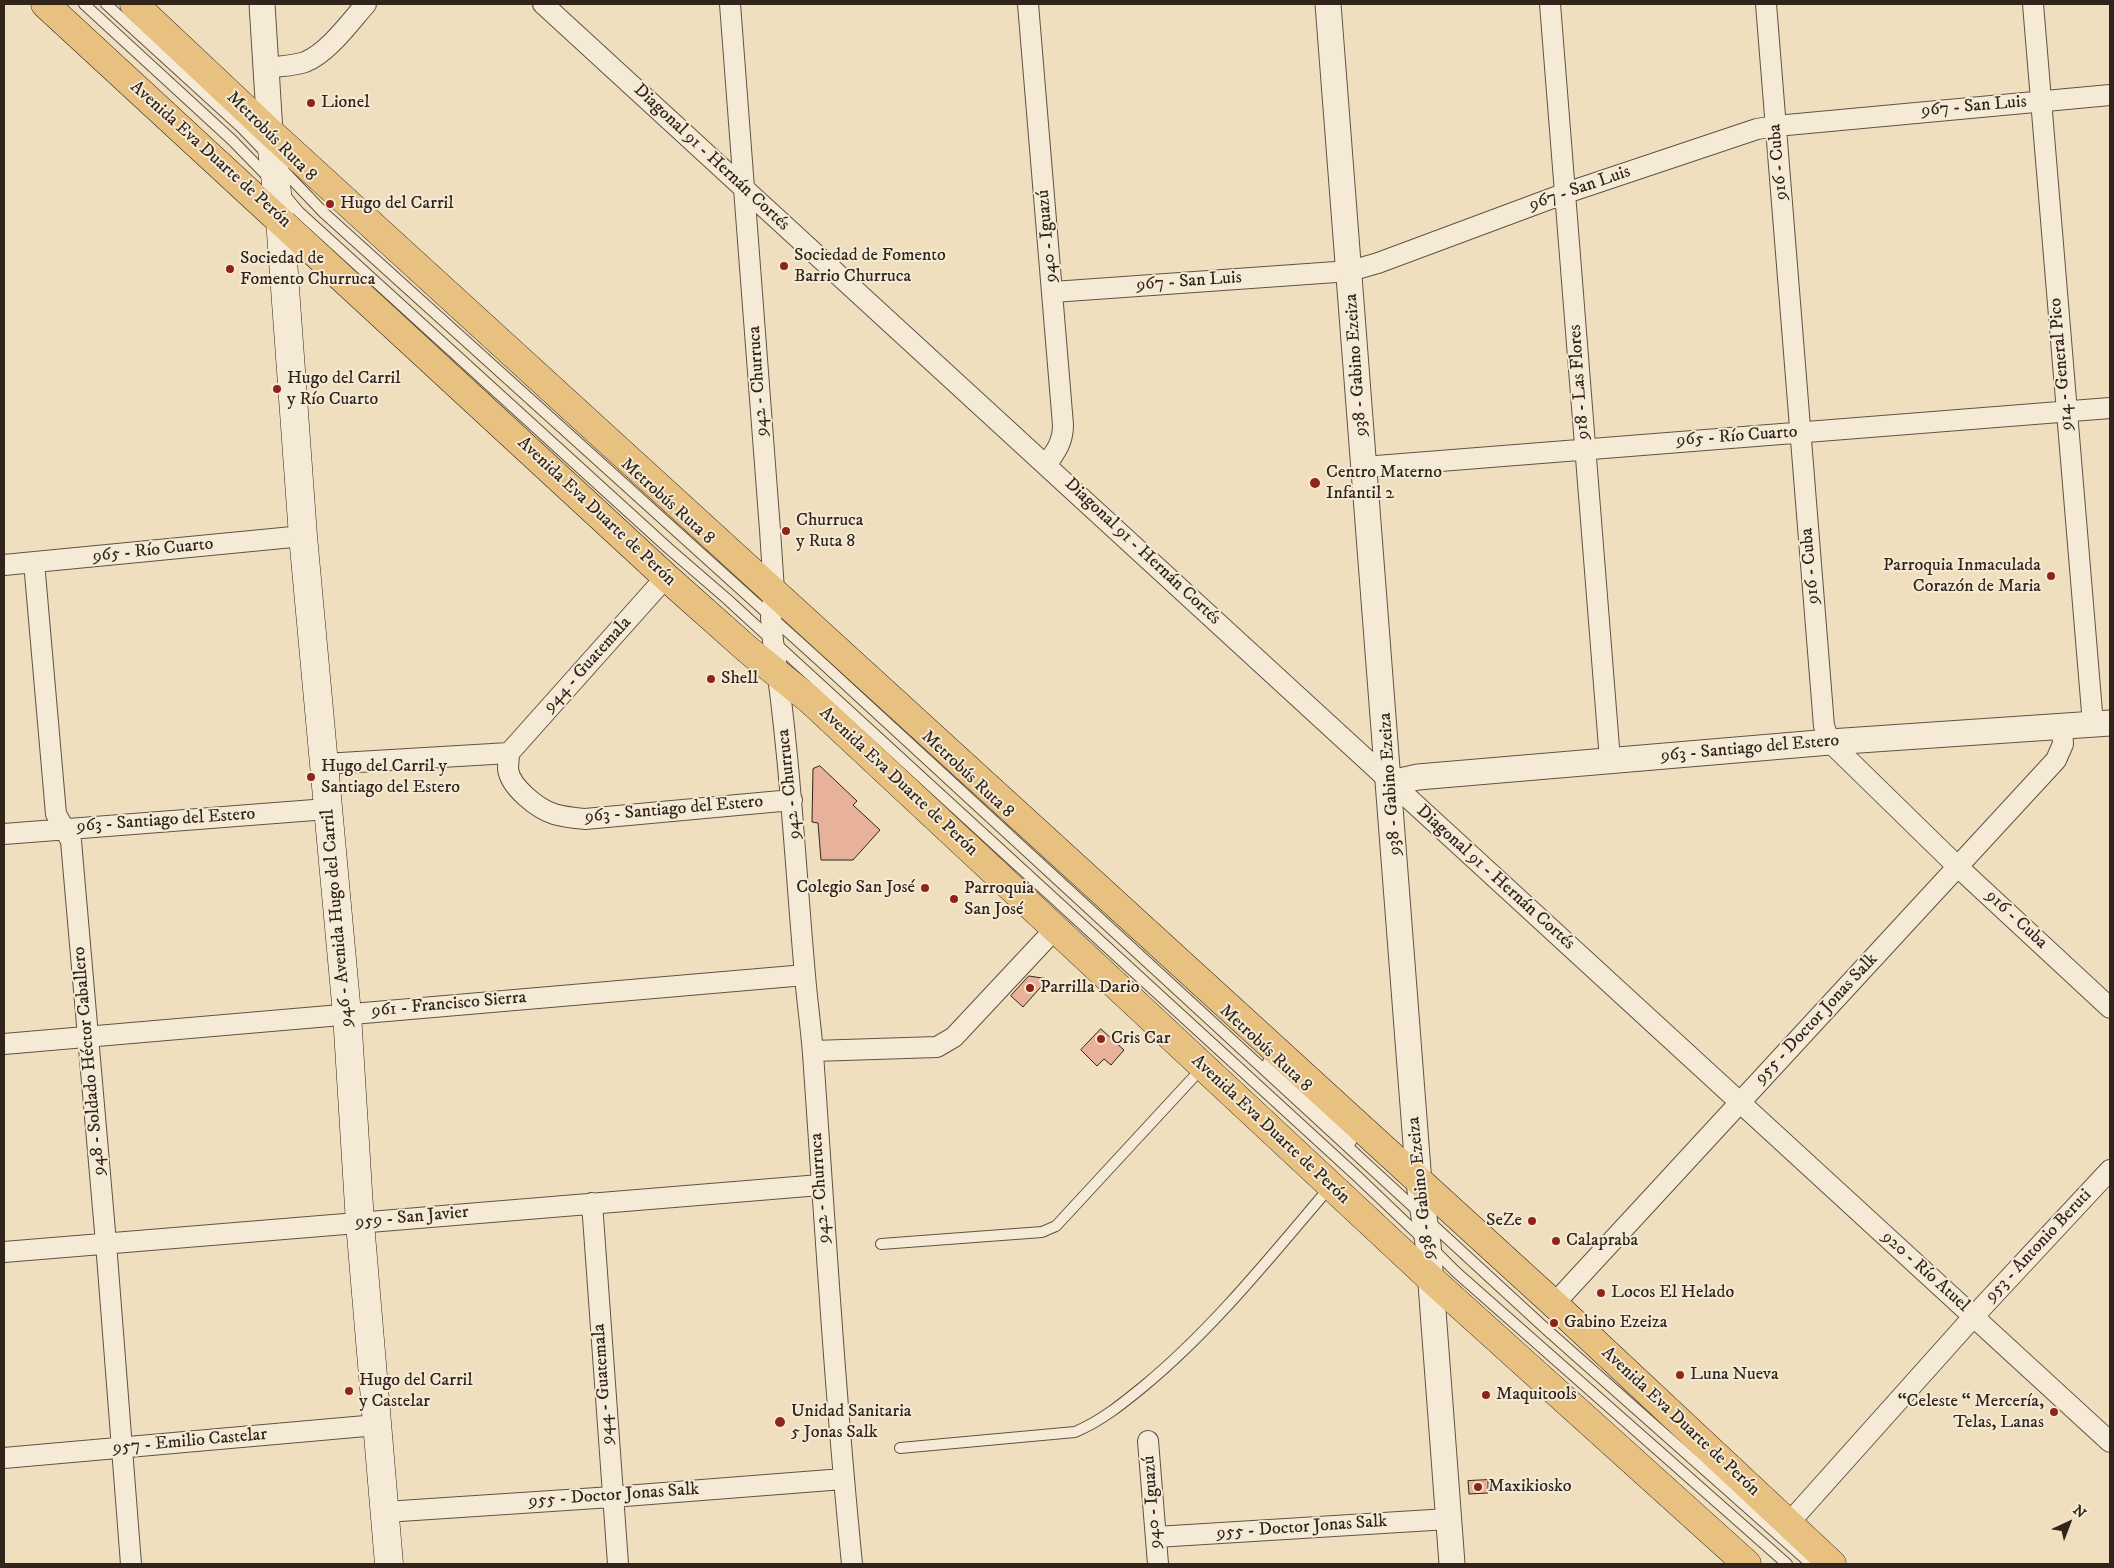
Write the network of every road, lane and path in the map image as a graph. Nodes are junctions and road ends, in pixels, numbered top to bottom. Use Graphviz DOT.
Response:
graph roads {
  1 [pos="45,4"];
  2 [pos="84,4"];
  3 [pos="106,4"];
  4 [pos="134,4"];
  5 [pos="262,4"];
  6 [pos="366,4"];
  7 [pos="544,4"];
  8 [pos="730,4"];
  9 [pos="1028,4"];
  10 [pos="1328,4"];
  11 [pos="1550,4"];
  12 [pos="1766,4"];
  13 [pos="2033,4"];
  14 [pos="267,68"];
  15 [pos="2110,95"];
  16 [pos="2041,101"];
  17 [pos="1776,126"];
  18 [pos="270,132"];
  19 [pos="272,159"];
  20 [pos="276,186"];
  21 [pos="745,190"];
  22 [pos="1566,193"];
  23 [pos="280,219"];
  24 [pos="1350,271"];
  25 [pos="1053,292"];
  26 [pos="2110,408"];
  27 [pos="2066,412"];
  28 [pos="1801,432"];
  29 [pos="1585,449"];
  30 [pos="1047,464"];
  31 [pos="1364,467"];
  32 [pos="303,536"];
  33 [pos="34,562"];
  34 [pos="4,565"];
  35 [pos="666,577"];
  36 [pos="774,592"];
  37 [pos="771,618"];
  38 [pos="773,641"];
  39 [pos="778,675"];
  40 [pos="2102,724"];
  41 [pos="2062,726"];
  42 [pos="1830,742"];
  43 [pos="509,753"];
  44 [pos="1610,760"];
  45 [pos="324,764"];
  46 [pos="1391,783"];
  47 [pos="792,800"];
  48 [pos="328,809"];
  49 [pos="65,829"];
  50 [pos="4,834"];
  51 [pos="1958,867"];
  52 [pos="1055,929"];
  53 [pos="1165,950"];
  54 [pos="805,974"];
  55 [pos="2110,1008"];
  56 [pos="347,1014"];
  57 [pos="88,1037"];
  58 [pos="4,1044"];
  59 [pos="813,1051"];
  60 [pos="1203,1067"];
  61 [pos="1740,1102"];
  62 [pos="2110,1170"];
  63 [pos="820,1185"];
  64 [pos="1331,1186"];
  65 [pos="1407,1187"];
  66 [pos="592,1204"];
  67 [pos="1423,1216"];
  68 [pos="360,1223"];
  69 [pos="106,1243"];
  70 [pos="881,1244"];
  71 [pos="1428,1244"];
  72 [pos="4,1252"];
  73 [pos="1430,1279"];
  74 [pos="1554,1304"];
  75 [pos="1974,1316"];
  76 [pos="377,1425"];
  77 [pos="1148,1441"];
  78 [pos="2110,1442"];
  79 [pos="120,1448"];
  80 [pos="900,1448"];
  81 [pos="4,1458"];
  82 [pos="843,1479"];
  83 [pos="612,1497"];
  84 [pos="385,1512"];
  85 [pos="1448,1519"];
  86 [pos="1788,1524"];
  87 [pos="1156,1537"];
  88 [pos="131,1564"];
  89 [pos="389,1564"];
  90 [pos="618,1564"];
  91 [pos="852,1564"];
  92 [pos="1158,1564"];
  93 [pos="1452,1564"];
  94 [pos="1747,1564"];
  95 [pos="1787,1564"];
  96 [pos="1811,1564"];
  97 [pos="1832,1564"];
  1 -- 23 [label="main road, Avenida Eva Duarte de Perón"];
  2 -- 20 [label="lane, Metrobús Ruta 8"];
  3 -- 19 [label="lane, Metrobús Ruta 8"];
  4 -- 18 [label="main road, Avenida Eva Duarte de Perón"];
  5 -- 14 [label="street, 946 - Avenida Hugo del Carril"];
  6 -- 14 [label="street"];
  7 -- 21 [label="street, Diagonal 91 - Hernán Cortés"];
  8 -- 21 [label="street, 942 - Churruca"];
  9 -- 25 [label="street, 940 - Iguazú"];
  10 -- 24 [label="street, 938 - Gabino Ezeiza"];
  11 -- 22 [label="street, 918 - Las Flores"];
  12 -- 17 [label="street, 916 - Cuba"];
  13 -- 16 [label="street, 914 - General Pico"];
  14 -- 18 [label="street, 946 - Avenida Hugo del Carril"];
  15 -- 16 [label="street, 967 - San Luis"];
  16 -- 17 [label="street, 967 - San Luis"];
  16 -- 27 [label="street, 914 - General Pico"];
  17 -- 22 [label="street, 967 - San Luis"];
  17 -- 28 [label="street, 916 - Cuba"];
  18 -- 19 [label="main road, 946 - Avenida Hugo del Carril"];
  18 -- 36 [label="main road, Avenida Eva Duarte de Perón"];
  19 -- 20 [label="main road, 946 - Avenida Hugo del Carril"];
  19 -- 37 [label="lane, Metrobús Ruta 8"];
  20 -- 23 [label="main road, 946 - Avenida Hugo del Carril"];
  20 -- 38 [label="lane, Metrobús Ruta 8"];
  21 -- 30 [label="street, Diagonal 91 - Hernán Cortés"];
  21 -- 36 [label="street, 942 - Churruca"];
  22 -- 24 [label="street, 967 - San Luis"];
  22 -- 29 [label="street, 918 - Las Flores"];
  23 -- 32 [label="main road, 946 - Avenida Hugo del Carril"];
  23 -- 35 [label="main road, Avenida Eva Duarte de Perón"];
  24 -- 25 [label="street, 967 - San Luis"];
  24 -- 31 [label="street, 938 - Gabino Ezeiza"];
  25 -- 30 [label="street, 940 - Iguazú"];
  26 -- 27 [label="street, 965 - Río Cuarto"];
  27 -- 28 [label="street, 965 - Río Cuarto"];
  27 -- 40 [label="street, 914 - General Pico"];
  28 -- 29 [label="street, 965 - Río Cuarto"];
  28 -- 42 [label="street, 916 - Cuba"];
  29 -- 31 [label="street, 965 - Río Cuarto"];
  29 -- 44 [label="street, 918 - Las Flores"];
  30 -- 46 [label="street, Diagonal 91 - Hernán Cortés"];
  31 -- 46 [label="street, 938 - Gabino Ezeiza"];
  32 -- 33 [label="street, 965 - Río Cuarto"];
  32 -- 45 [label="main road, 946 - Avenida Hugo del Carril"];
  33 -- 34 [label="street, 965 - Río Cuarto"];
  33 -- 49 [label="street, 948 - Soldado Héctor Caballero"];
  35 -- 39 [label="main road, Avenida Eva Duarte de Perón"];
  35 -- 43 [label="street, 944 - Guatemala"];
  36 -- 37 [label="street, 942 - Churruca"];
  36 -- 53 [label="main road, Avenida Eva Duarte de Perón"];
  37 -- 38 [label="street, 942 - Churruca"];
  37 -- 65 [label="lane, Metrobús Ruta 8"];
  38 -- 39 [label="street, 942 - Churruca"];
  38 -- 71 [label="lane, Metrobús Ruta 8"];
  39 -- 47 [label="street, 942 - Churruca"];
  39 -- 52 [label="main road, Avenida Eva Duarte de Perón"];
  40 -- 41 [label="street, 963 - Santiago del Estero"];
  41 -- 42 [label="street, 963 - Santiago del Estero"];
  41 -- 51 [label="street, 955 - Doctor Jonas Salk"];
  42 -- 44 [label="street, 963 - Santiago del Estero"];
  42 -- 51 [label="street, 916 - Cuba"];
  43 -- 45 [label="street"];
  43 -- 47 [label="street, 963 - Santiago del Estero"];
  44 -- 46 [label="street, 963 - Santiago del Estero"];
  45 -- 48 [label="main road, 946 - Avenida Hugo del Carril"];
  46 -- 61 [label="street, Diagonal 91 - Hernán Cortés"];
  46 -- 65 [label="street, 938 - Gabino Ezeiza"];
  47 -- 54 [label="street, 942 - Churruca"];
  48 -- 49 [label="street, 963 - Santiago del Estero"];
  48 -- 56 [label="main road, 946 - Avenida Hugo del Carril"];
  49 -- 50 [label="street, 963 - Santiago del Estero"];
  49 -- 57 [label="street, 948 - Soldado Héctor Caballero"];
  51 -- 55 [label="street, 916 - Cuba"];
  51 -- 61 [label="street, 955 - Doctor Jonas Salk"];
  52 -- 59 [label="street"];
  52 -- 60 [label="main road, Avenida Eva Duarte de Perón"];
  53 -- 65 [label="main road, Avenida Eva Duarte de Perón"];
  53 -- 65 [label="lane"];
  54 -- 56 [label="street, 961 - Francisco Sierra"];
  54 -- 59 [label="street, 942 - Churruca"];
  56 -- 57 [label="street, 961 - Francisco Sierra"];
  56 -- 68 [label="main road, 946 - Avenida Hugo del Carril"];
  57 -- 58 [label="street, 961 - Francisco Sierra"];
  57 -- 69 [label="street, 948 - Soldado Héctor Caballero"];
  59 -- 63 [label="street, 942 - Churruca"];
  60 -- 64 [label="main road, Avenida Eva Duarte de Perón"];
  60 -- 70 [label="lane"];
  61 -- 74 [label="street, 955 - Doctor Jonas Salk"];
  61 -- 75 [label="street, 920 - Río Atuel"];
  62 -- 75 [label="street, 953 - Antonio Beruti"];
  63 -- 66 [label="street, 959 - San Javier"];
  63 -- 82 [label="street, 942 - Churruca"];
  64 -- 73 [label="main road, Avenida Eva Duarte de Perón"];
  64 -- 80 [label="lane"];
  65 -- 67 [label="street, 938 - Gabino Ezeiza"];
  65 -- 74 [label="main road, Avenida Eva Duarte de Perón"];
  66 -- 68 [label="street, 959 - San Javier"];
  66 -- 83 [label="street, 944 - Guatemala"];
  67 -- 71 [label="street, 938 - Gabino Ezeiza"];
  67 -- 96 [label="lane"];
  68 -- 69 [label="street, 959 - San Javier"];
  68 -- 76 [label="main road, 946 - Avenida Hugo del Carril"];
  69 -- 72 [label="street, 959 - San Javier"];
  69 -- 79 [label="street, 948 - Soldado Héctor Caballero"];
  71 -- 73 [label="street, 938 - Gabino Ezeiza"];
  71 -- 95 [label="lane, Metrobús Ruta 8"];
  73 -- 85 [label="street, 938 - Gabino Ezeiza"];
  73 -- 94 [label="main road, Avenida Eva Duarte de Perón"];
  74 -- 86 [label="main road, Avenida Eva Duarte de Perón"];
  75 -- 78 [label="street, 920 - Río Atuel"];
  75 -- 86 [label="street, 953 - Antonio Beruti"];
  76 -- 79 [label="street, 957 - Emilio Castelar"];
  76 -- 84 [label="main road, 946 - Avenida Hugo del Carril"];
  77 -- 87 [label="street, 940 - Iguazú"];
  79 -- 81 [label="street, 957 - Emilio Castelar"];
  79 -- 88 [label="street, 948 - Soldado Héctor Caballero"];
  82 -- 83 [label="street, 955 - Doctor Jonas Salk"];
  82 -- 91 [label="street, 942 - Churruca"];
  83 -- 84 [label="street, 955 - Doctor Jonas Salk"];
  83 -- 90 [label="street, 944 - Guatemala"];
  84 -- 89 [label="main road, 946 - Avenida Hugo del Carril"];
  85 -- 87 [label="street, 955 - Doctor Jonas Salk"];
  85 -- 93 [label="street, 938 - Gabino Ezeiza"];
  86 -- 97 [label="main road, Avenida Eva Duarte de Perón"];
  87 -- 92 [label="street, 940 - Iguazú"];
}
